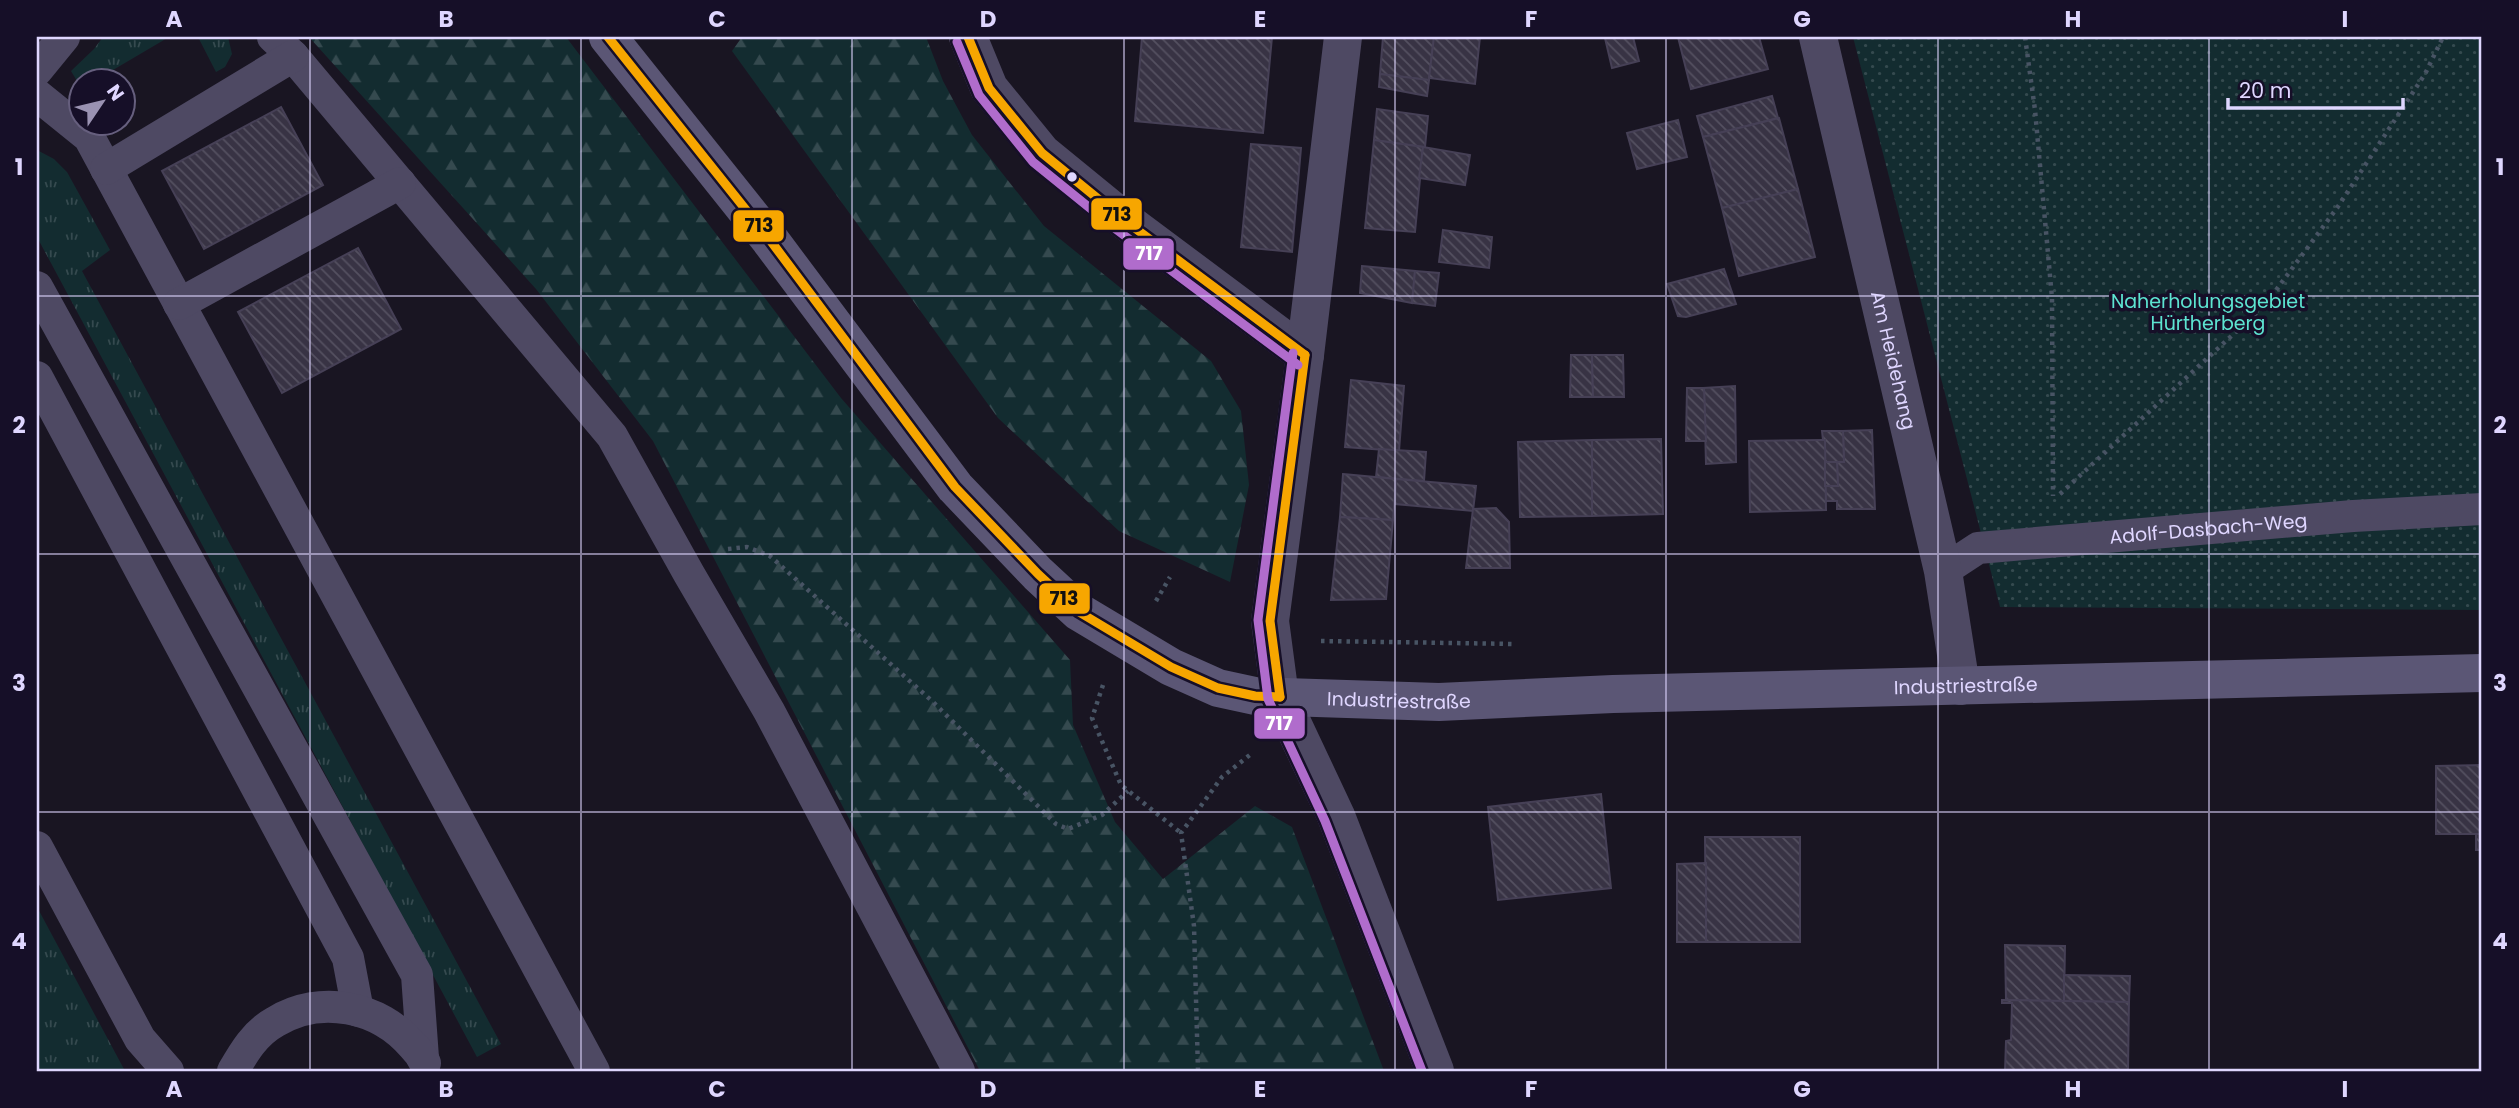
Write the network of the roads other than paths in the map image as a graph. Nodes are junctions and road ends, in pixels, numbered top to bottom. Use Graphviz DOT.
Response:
graph roads {
  1 [pos="64,37"];
  2 [pos="608,37"];
  3 [pos="968,37"];
  4 [pos="1343,37"];
  5 [pos="1818,37"];
  6 [pos="283,46"];
  7 [pos="37,71"];
  8 [pos="37,95"];
  9 [pos="106,169"];
  10 [pos="400,183"];
  11 [pos="37,287"];
  12 [pos="179,304"];
  13 [pos="1306,355"];
  14 [pos="37,377"];
  15 [pos="2482,509"];
  16 [pos="1943,571"];
  17 [pos="2482,673"];
  18 [pos="1961,686"];
  19 [pos="1280,697"];
  20 [pos="37,847"];
  21 [pos="358,1011"];
  22 [pos="426,1065"];
  23 [pos="168,1071"];
  24 [pos="233,1071"];
  25 [pos="594,1071"];
  26 [pos="959,1071"];
  27 [pos="1435,1071"];
  1 -- 7 [label="lane"];
  2 -- 19 [label="main road, Industriestraße"];
  3 -- 13 [label="street"];
  4 -- 13 [label="street"];
  5 -- 16 [label="street, Am Heidehang"];
  6 -- 9 [label="lane"];
  6 -- 10 [label="lane"];
  8 -- 9 [label="lane"];
  9 -- 12 [label="lane"];
  10 -- 12 [label="lane"];
  10 -- 26 [label="lane"];
  11 -- 22 [label="lane"];
  12 -- 25 [label="lane"];
  13 -- 19 [label="street"];
  14 -- 21 [label="lane"];
  15 -- 16 [label="lane, Adolf-Dasbach-Weg"];
  16 -- 18 [label="street, Am Heidehang"];
  17 -- 18 [label="main road, Industriestraße"];
  18 -- 19 [label="main road, Industriestraße"];
  19 -- 27 [label="street"];
  20 -- 23 [label="lane"];
  21 -- 22 [label="lane"];
  21 -- 24 [label="lane"];
}
